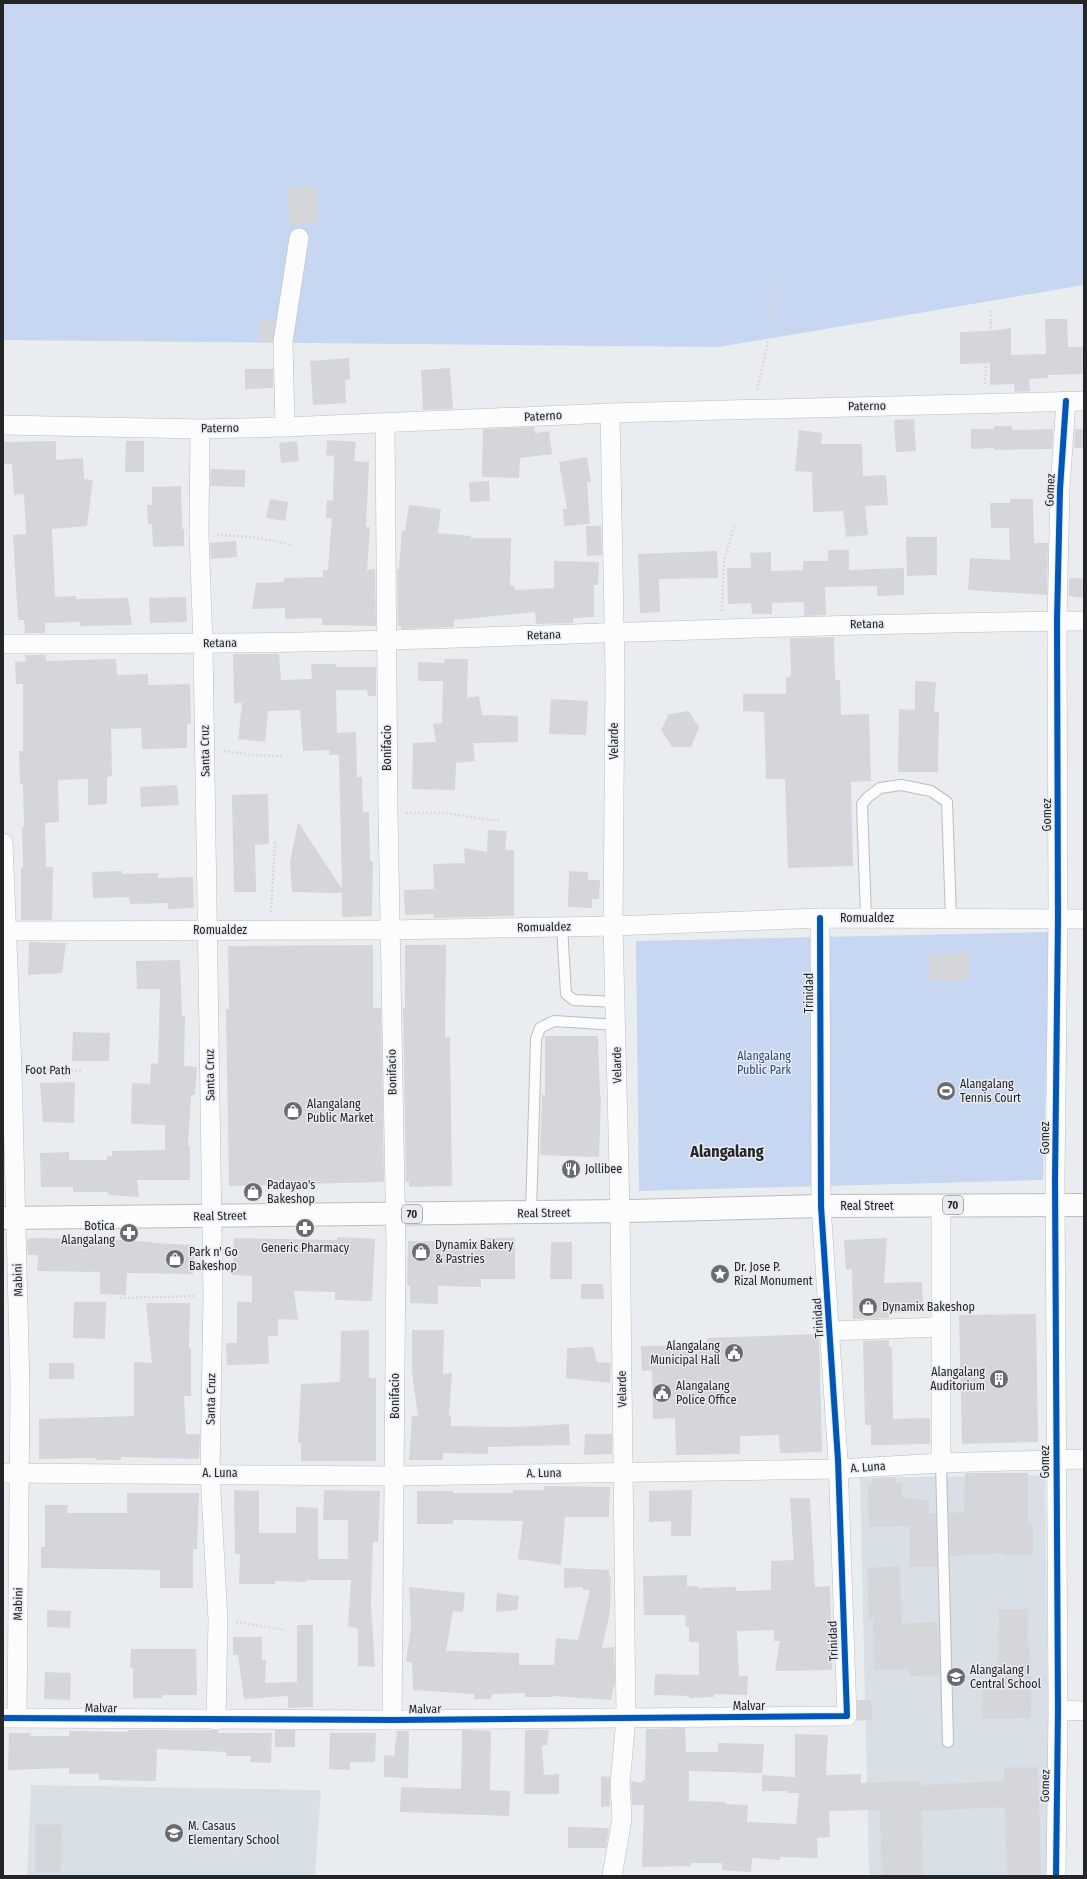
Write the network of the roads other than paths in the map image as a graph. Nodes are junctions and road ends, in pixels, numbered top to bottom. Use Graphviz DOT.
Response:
graph roads {
  1 [pos="299,238"];
  2 [pos="1075,401"];
  3 [pos="610,413"];
  4 [pos="385,424"];
  5 [pos="3,425"];
  6 [pos="285,427"];
  7 [pos="200,429"];
  8 [pos="1056,621"];
  9 [pos="1084,621"];
  10 [pos="613,632"];
  11 [pos="387,640"];
  12 [pos="3,644"];
  13 [pos="204,644"];
  14 [pos="3,843"];
  15 [pos="820,918"];
  16 [pos="866,918"];
  17 [pos="951,918"];
  18 [pos="1058,919"];
  19 [pos="1084,919"];
  20 [pos="562,926"];
  21 [pos="613,926"];
  22 [pos="208,930"];
  23 [pos="389,930"];
  24 [pos="5,931"];
  25 [pos="615,1002"];
  26 [pos="616,1025"];
  27 [pos="1084,1204"];
  28 [pos="1055,1205"];
  29 [pos="821,1206"];
  30 [pos="941,1206"];
  31 [pos="620,1211"];
  32 [pos="531,1213"];
  33 [pos="394,1215"];
  34 [pos="212,1216"];
  35 [pos="9,1218"];
  36 [pos="940,1327"];
  37 [pos="829,1331"];
  38 [pos="1084,1459"];
  39 [pos="1056,1461"];
  40 [pos="941,1463"];
  41 [pos="838,1469"];
  42 [pos="623,1472"];
  43 [pos="210,1473"];
  44 [pos="11,1474"];
  45 [pos="395,1476"];
  46 [pos="1058,1710"];
  47 [pos="1084,1711"];
  48 [pos="846,1716"];
  49 [pos="10,1718"];
  50 [pos="626,1718"];
  51 [pos="216,1720"];
  52 [pos="392,1720"];
  53 [pos="948,1742"];
  54 [pos="612,1876"];
  55 [pos="1056,1876"];
  1 -- 6 [label="street"];
  2 -- 3 [label="street, Paterno"];
  2 -- 8 [label="street, Gomez"];
  3 -- 4 [label="street, Paterno"];
  3 -- 10 [label="street, Velarde"];
  4 -- 6 [label="street, Paterno"];
  4 -- 11 [label="street, Bonifacio"];
  5 -- 7 [label="street, Paterno"];
  6 -- 7 [label="street, Paterno"];
  7 -- 13 [label="street, Santa Cruz"];
  8 -- 9 [label="street, Retana"];
  8 -- 10 [label="street, Retana"];
  8 -- 18 [label="street, Gomez"];
  10 -- 11 [label="street, Retana"];
  10 -- 21 [label="street, Velarde"];
  11 -- 13 [label="street, Retana"];
  11 -- 23 [label="street, Bonifacio"];
  12 -- 13 [label="street, Retana"];
  13 -- 22 [label="street, Santa Cruz"];
  14 -- 24 [label="street, Mabini"];
  15 -- 16 [label="street, Romualdez"];
  15 -- 21 [label="street, Romualdez"];
  15 -- 29 [label="street, Trinidad"];
  16 -- 17 [label="street, Romualdez"];
  16 -- 17 [label="lane"];
  17 -- 18 [label="street, Romualdez"];
  18 -- 19 [label="street, Romualdez"];
  18 -- 28 [label="street, Gomez"];
  20 -- 21 [label="street, Romualdez"];
  20 -- 23 [label="street, Romualdez"];
  20 -- 25 [label="lane"];
  21 -- 25 [label="street, Velarde"];
  22 -- 23 [label="street, Romualdez"];
  22 -- 24 [label="street, Romualdez"];
  22 -- 34 [label="street, Santa Cruz"];
  23 -- 33 [label="street, Bonifacio"];
  24 -- 35 [label="street, Mabini"];
  25 -- 26 [label="street, Velarde"];
  26 -- 31 [label="street, Velarde"];
  26 -- 32 [label="lane"];
  27 -- 28 [label="highway, Real Street / 70"];
  28 -- 30 [label="highway, Real Street / 70"];
  28 -- 39 [label="street, Gomez"];
  29 -- 30 [label="highway, Real Street / 70"];
  29 -- 31 [label="highway, Real Street / 70"];
  29 -- 37 [label="street, Trinidad"];
  30 -- 36 [label="street"];
  31 -- 32 [label="highway, Real Street / 70"];
  31 -- 42 [label="street, Velarde"];
  32 -- 33 [label="highway, Real Street / 70"];
  33 -- 34 [label="highway, Real Street / 70"];
  33 -- 45 [label="street, Bonifacio"];
  34 -- 35 [label="highway, Real Street / 70"];
  34 -- 43 [label="street, Santa Cruz"];
  35 -- 44 [label="street, Mabini"];
  36 -- 37 [label="street"];
  36 -- 40 [label="street"];
  37 -- 41 [label="street, Trinidad"];
  38 -- 39 [label="street, A. Luna"];
  39 -- 40 [label="street, A. Luna"];
  39 -- 46 [label="street, Gomez"];
  40 -- 41 [label="street, A. Luna"];
  40 -- 53 [label="lane"];
  41 -- 42 [label="street, A. Luna"];
  41 -- 48 [label="street, Trinidad"];
  42 -- 45 [label="street, A. Luna"];
  42 -- 50 [label="street, Velarde"];
  43 -- 44 [label="street, A. Luna"];
  43 -- 45 [label="street, A. Luna"];
  43 -- 51 [label="street, Santa Cruz"];
  44 -- 49 [label="street, Mabini"];
  45 -- 52 [label="street, Bonifacio"];
  46 -- 47 [label="street"];
  46 -- 55 [label="street, Gomez"];
  48 -- 50 [label="street, Malvar"];
  49 -- 51 [label="street, Malvar"];
  50 -- 52 [label="street, Malvar"];
  50 -- 54 [label="street, Velarde"];
  51 -- 52 [label="street, Malvar"];
}
